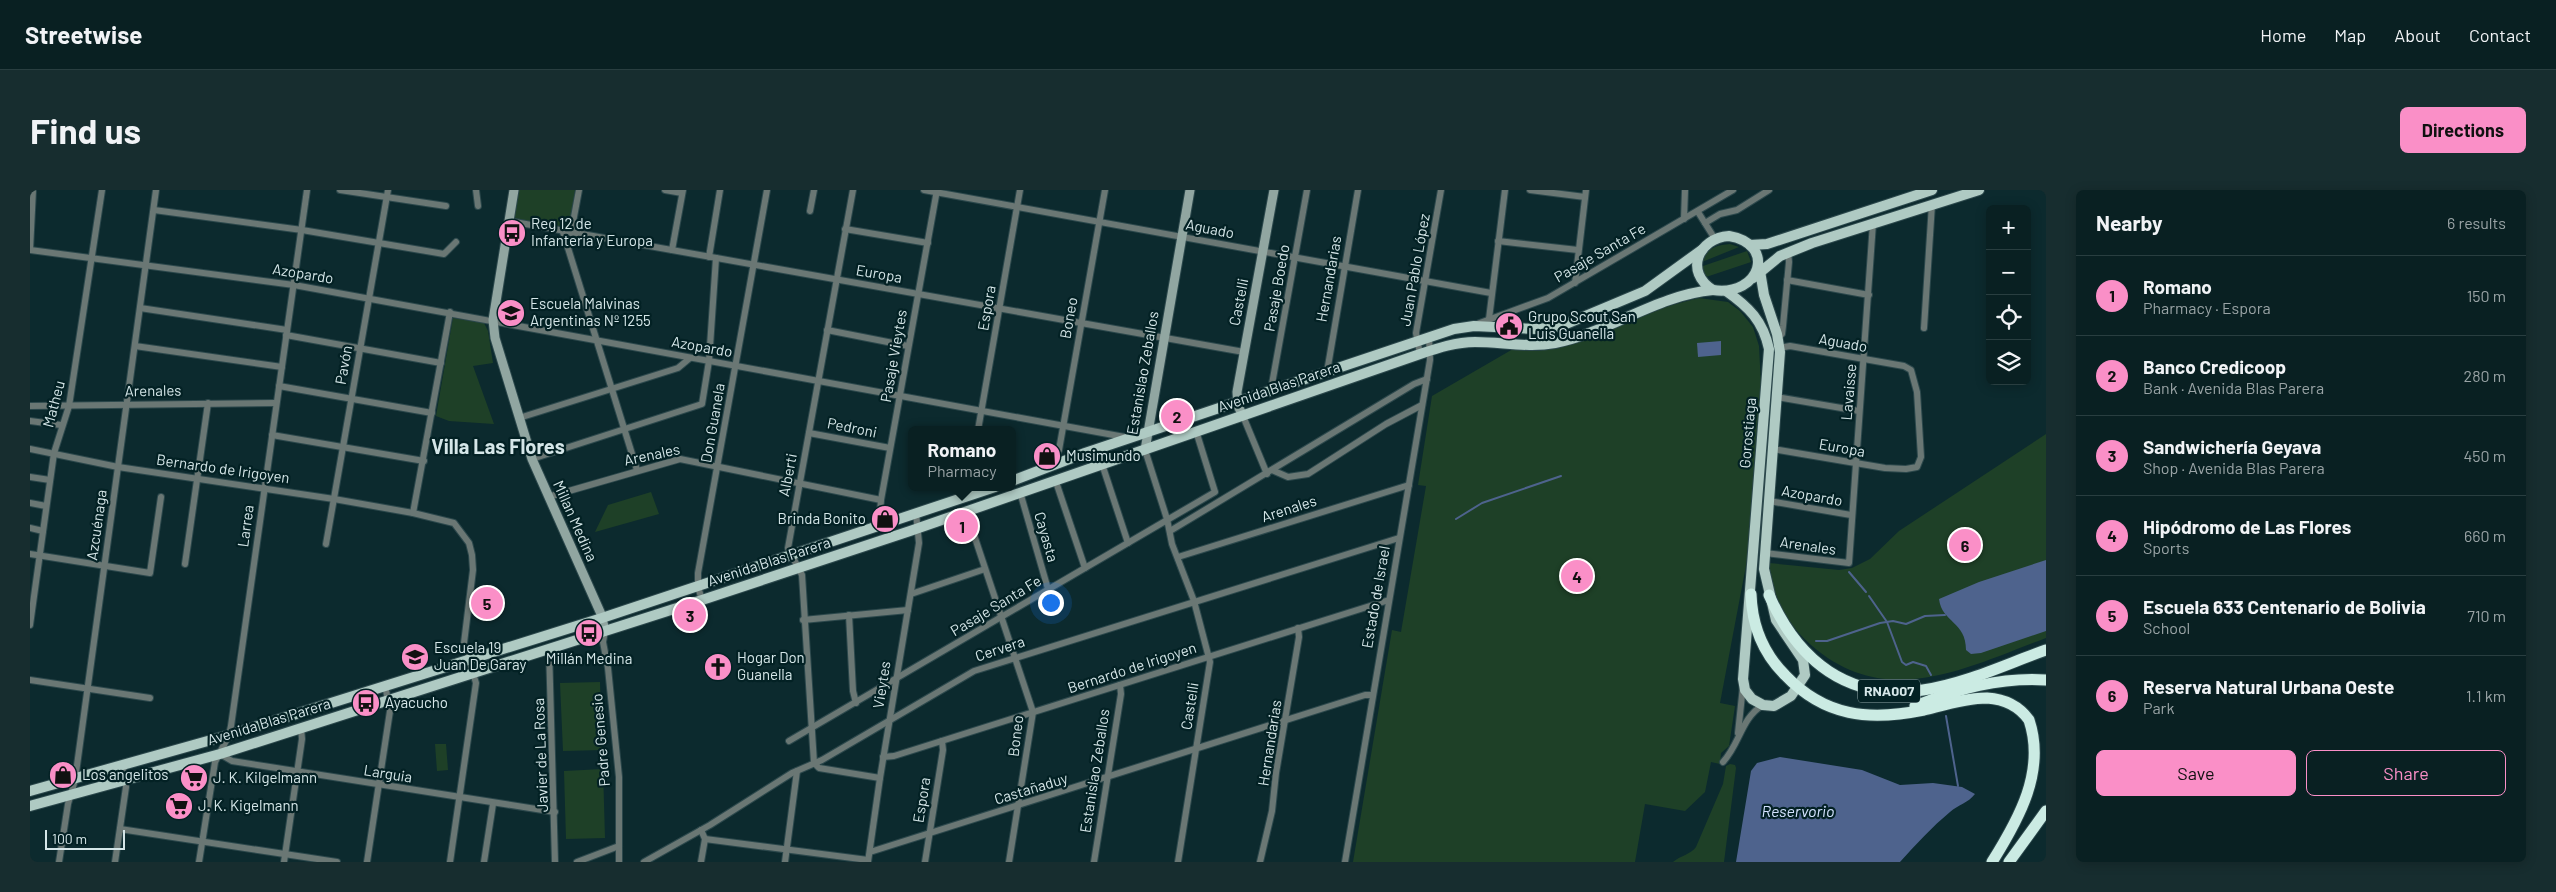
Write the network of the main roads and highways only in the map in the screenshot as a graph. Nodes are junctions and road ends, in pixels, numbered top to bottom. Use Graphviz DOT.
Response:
graph roads {
  1 [pos="514,190"];
  2 [pos="1190,190"];
  3 [pos="1274,190"];
  4 [pos="1932,190"];
  5 [pos="1979,190"];
  6 [pos="1921,192"];
  7 [pos="1750,245"];
  8 [pos="1703,249"];
  9 [pos="1757,272"];
  10 [pos="1713,290"];
  11 [pos="1726,291"];
  12 [pos="1237,402"];
  13 [pos="1243,416"];
  14 [pos="1146,434"];
  15 [pos="1763,434"];
  16 [pos="1774,435"];
  17 [pos="1145,450"];
  18 [pos="1016,480"];
  19 [pos="968,492"];
  20 [pos="1751,594"];
  21 [pos="1769,595"];
  22 [pos="602,618"];
  23 [pos="604,631"];
  24 [pos="2046,650"];
  25 [pos="2046,680"];
  26 [pos="1798,689"];
  27 [pos="1892,714"];
  28 [pos="30,791"];
  29 [pos="2041,792"];
  30 [pos="30,806"];
  31 [pos="2046,811"];
  32 [pos="1992,862"];
  33 [pos="1997,862"];
  34 [pos="2009,862"];
  1 -- 22 [label="main road, Millan Medina"];
  2 -- 14 [label="main road, Estanislao Zeballos"];
  3 -- 12 [label="main road, Castelli"];
  4 -- 6 [label="main road"];
  5 -- 9 [label="main road"];
  6 -- 7 [label="main road"];
  7 -- 8 [label="main road"];
  7 -- 9 [label="main road, Gorostiaga"];
  8 -- 10 [label="main road"];
  8 -- 12 [label="main road, Avenida Blas Parera"];
  9 -- 11 [label="main road"];
  9 -- 16 [label="main road, Gorostiaga"];
  10 -- 11 [label="main road"];
  10 -- 13 [label="main road, Avenida Blas Parera"];
  11 -- 15 [label="main road, Gorostiaga"];
  12 -- 13 [label="main road"];
  12 -- 14 [label="main road, Avenida Blas Parera"];
  13 -- 17 [label="main road, Avenida Blas Parera"];
  14 -- 17 [label="main road, Estanislao Zeballos"];
  14 -- 18 [label="main road, Avenida Blas Parera"];
  15 -- 16 [label="main road"];
  15 -- 20 [label="main road, Gorostiaga"];
  16 -- 21 [label="main road, Gorostiaga"];
  17 -- 23 [label="main road, Avenida Blas Parera"];
  19 -- 22 [label="main road, Avenida Blas Parera"];
  20 -- 26 [label="highway, RNA007"];
  20 -- 26 [label="main road, Gorostiaga"];
  21 -- 24 [label="highway, RNA007"];
  21 -- 26 [label="main road, Gorostiaga"];
  22 -- 23 [label="main road, Padre Genesio"];
  22 -- 28 [label="main road, Avenida Blas Parera"];
  23 -- 30 [label="main road, Avenida Blas Parera"];
  25 -- 27 [label="highway, RNA007"];
  26 -- 27 [label="highway, RNA007"];
  27 -- 32 [label="highway"];
  29 -- 33 [label="highway"];
  31 -- 34 [label="highway"];
}
